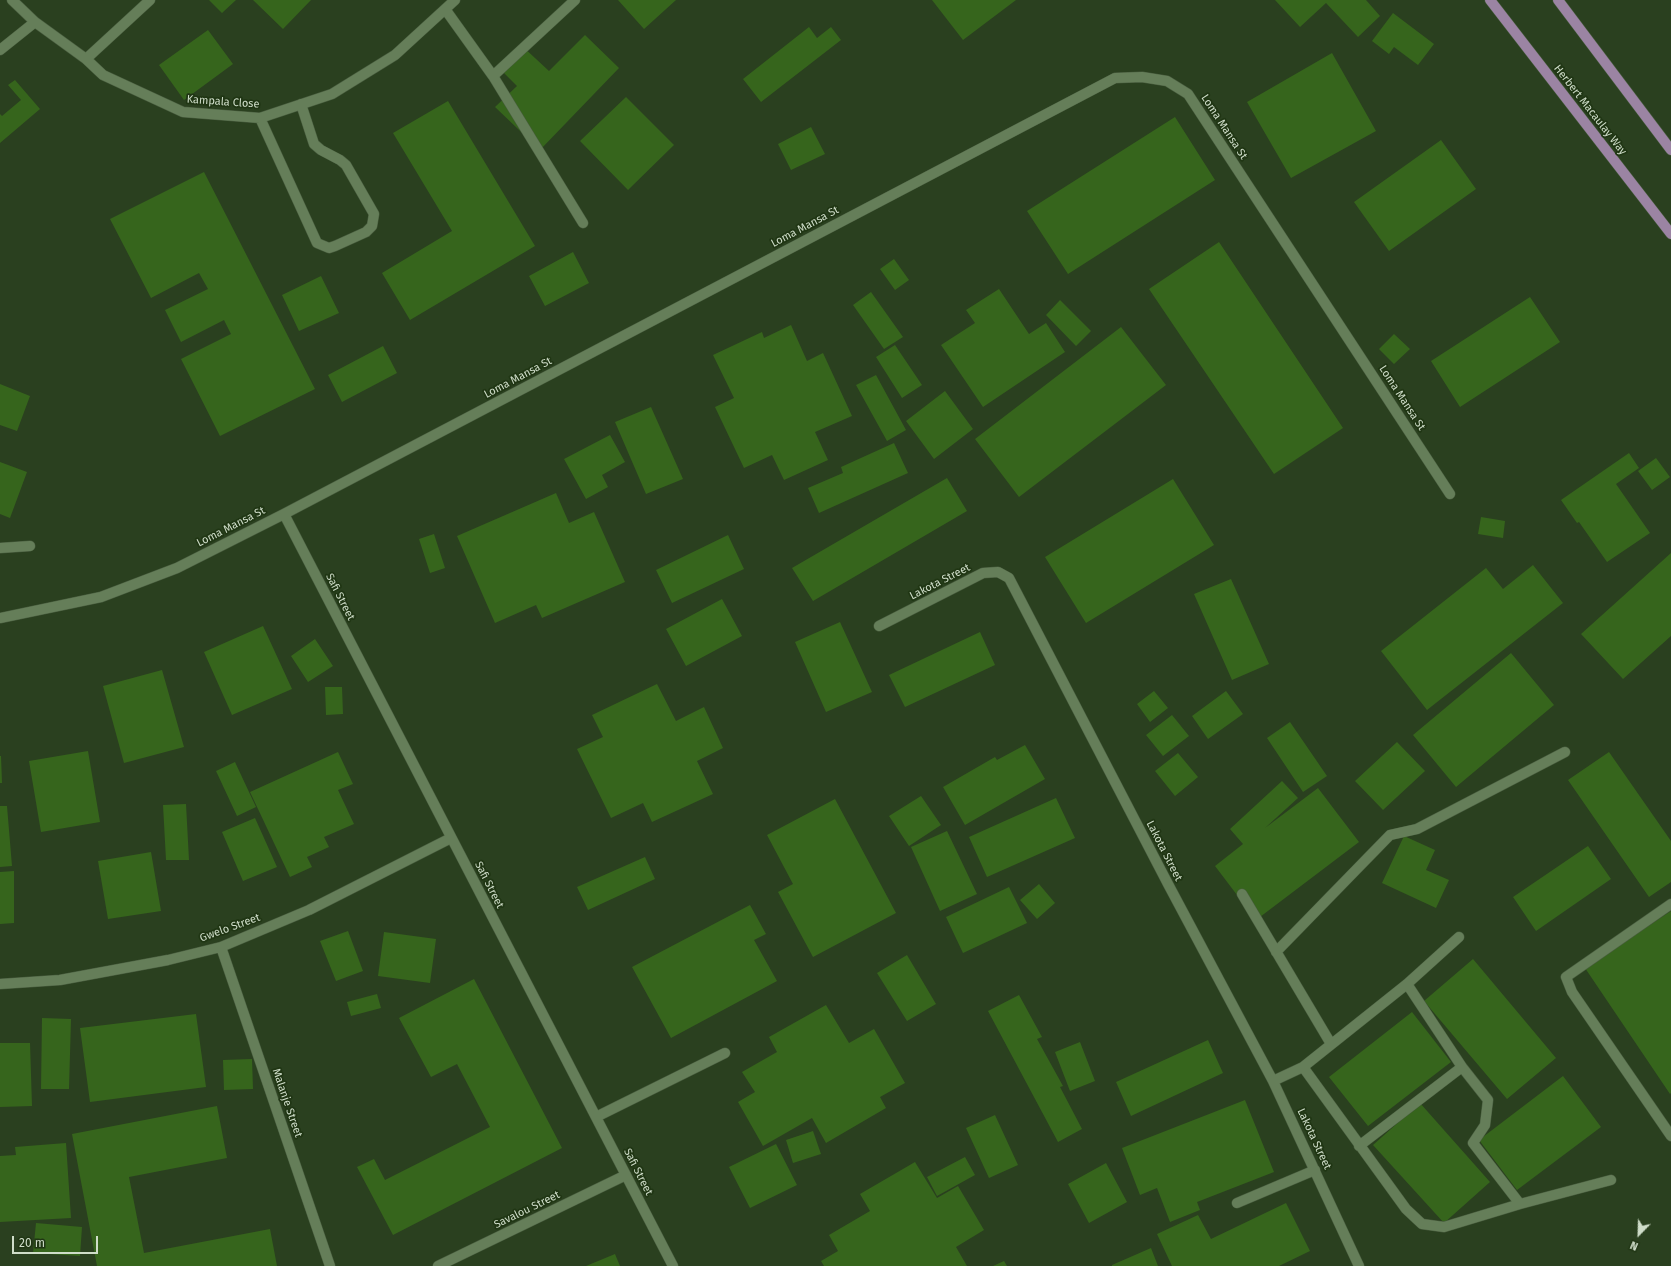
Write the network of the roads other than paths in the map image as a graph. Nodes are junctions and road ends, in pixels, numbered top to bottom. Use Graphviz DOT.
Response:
graph roads {
  1 [pos="12,0"];
  2 [pos="150,0"];
  3 [pos="455,0"];
  4 [pos="575,0"];
  5 [pos="1490,0"];
  6 [pos="1558,0"];
  7 [pos="445,9"];
  8 [pos="35,22"];
  9 [pos="0,50"];
  10 [pos="86,59"];
  11 [pos="493,76"];
  12 [pos="301,104"];
  13 [pos="260,118"];
  14 [pos="1671,150"];
  15 [pos="583,223"];
  16 [pos="1671,234"];
  17 [pos="1450,494"];
  18 [pos="284,514"];
  19 [pos="30,546"];
  20 [pos="0,548"];
  21 [pos="0,618"];
  22 [pos="879,626"];
  23 [pos="1565,752"];
  24 [pos="451,838"];
  25 [pos="1242,894"];
  26 [pos="1671,904"];
  27 [pos="1459,937"];
  28 [pos="221,947"];
  29 [pos="1276,952"];
  30 [pos="0,984"];
  31 [pos="1407,984"];
  32 [pos="1331,1044"];
  33 [pos="725,1053"];
  34 [pos="1303,1067"];
  35 [pos="1462,1067"];
  36 [pos="1273,1080"];
  37 [pos="596,1117"];
  38 [pos="1671,1136"];
  39 [pos="1359,1146"];
  40 [pos="1315,1170"];
  41 [pos="626,1175"];
  42 [pos="1611,1180"];
  43 [pos="1237,1203"];
  44 [pos="1520,1204"];
  45 [pos="330,1266"];
  46 [pos="438,1266"];
  47 [pos="673,1266"];
  48 [pos="1359,1266"];
  1 -- 8 [label="street, Kampala Close"];
  2 -- 10 [label="street"];
  3 -- 7 [label="street, Kampala Close"];
  4 -- 11 [label="street"];
  5 -- 16 [label="main road, Herbert Macaulay Way"];
  6 -- 14 [label="main road"];
  7 -- 11 [label="street"];
  7 -- 12 [label="street, Kampala Close"];
  8 -- 9 [label="street"];
  8 -- 10 [label="street, Kampala Close"];
  10 -- 13 [label="street, Kampala Close"];
  11 -- 15 [label="street"];
  12 -- 13 [label="street, Kampala Close"];
  12 -- 13 [label="street"];
  17 -- 18 [label="street, Loma Mansa St"];
  18 -- 21 [label="street, Loma Mansa St"];
  18 -- 24 [label="street, Safi Street"];
  19 -- 20 [label="street"];
  22 -- 36 [label="street, Lakota Street"];
  23 -- 29 [label="street"];
  24 -- 28 [label="street, Gwelo Street"];
  24 -- 37 [label="street, Safi Street"];
  25 -- 29 [label="street"];
  26 -- 38 [label="street"];
  27 -- 31 [label="street"];
  28 -- 30 [label="street, Gwelo Street"];
  28 -- 45 [label="street, Malanje Street"];
  29 -- 32 [label="street"];
  31 -- 32 [label="street"];
  31 -- 35 [label="street"];
  32 -- 34 [label="street"];
  33 -- 37 [label="street"];
  34 -- 36 [label="street"];
  34 -- 39 [label="street"];
  35 -- 39 [label="street"];
  35 -- 44 [label="street"];
  36 -- 40 [label="street, Lakota Street"];
  37 -- 41 [label="street, Safi Street"];
  39 -- 44 [label="street"];
  40 -- 43 [label="street"];
  40 -- 48 [label="street, Lakota Street"];
  41 -- 46 [label="street, Savalou Street"];
  41 -- 47 [label="street, Safi Street"];
  42 -- 44 [label="street"];
}
